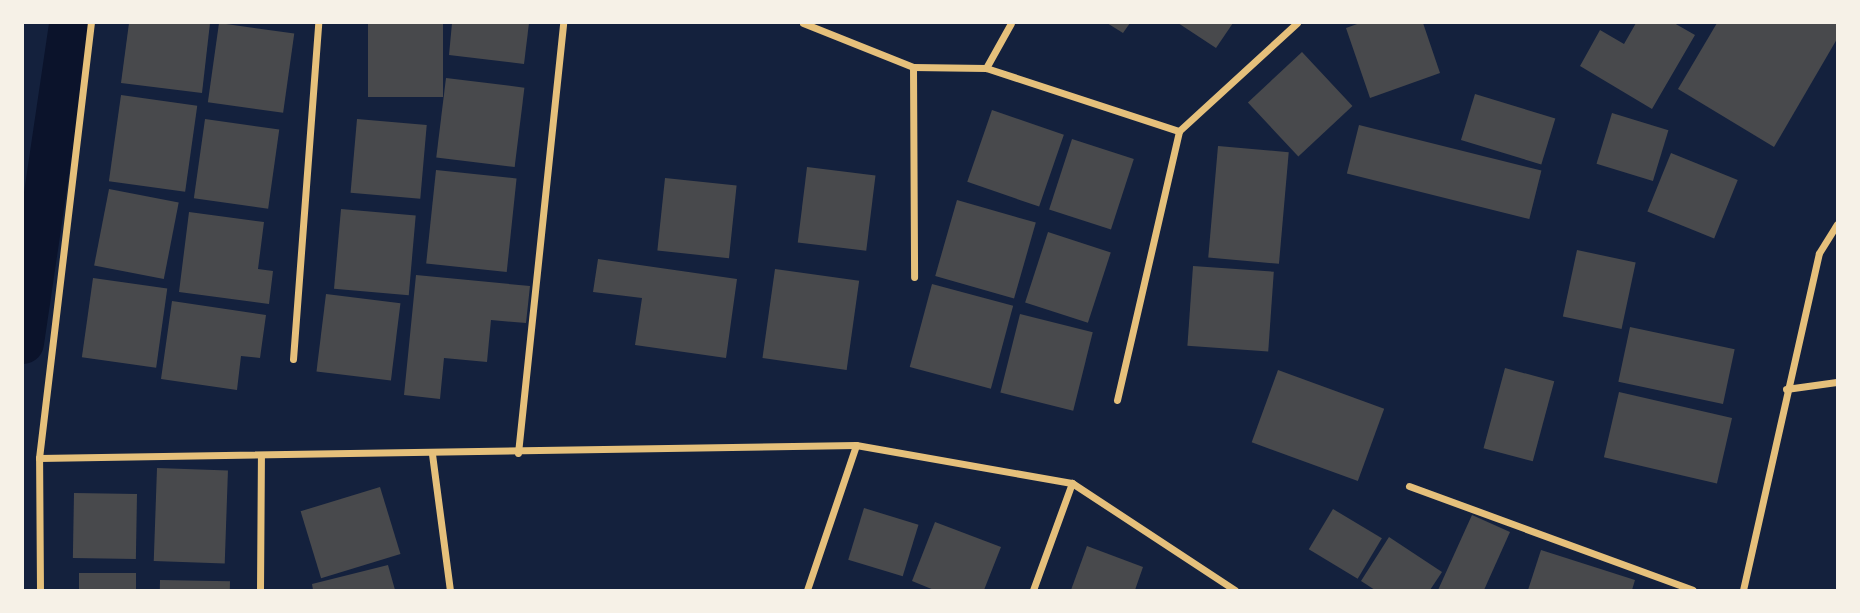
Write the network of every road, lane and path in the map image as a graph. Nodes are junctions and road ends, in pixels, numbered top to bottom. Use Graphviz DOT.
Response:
graph roads {
  1 [pos="91,23"];
  2 [pos="318,23"];
  3 [pos="563,23"];
  4 [pos="803,23"];
  5 [pos="1011,23"];
  6 [pos="1297,23"];
  7 [pos="913,67"];
  8 [pos="986,68"];
  9 [pos="1180,131"];
  10 [pos="1837,224"];
  11 [pos="914,277"];
  12 [pos="293,359"];
  13 [pos="1837,382"];
  14 [pos="1786,388"];
  15 [pos="1117,400"];
  16 [pos="856,445"];
  17 [pos="518,453"];
  18 [pos="432,454"];
  19 [pos="261,456"];
  20 [pos="39,458"];
  21 [pos="1072,483"];
  22 [pos="1409,486"];
  23 [pos="40,590"];
  24 [pos="260,590"];
  25 [pos="450,590"];
  26 [pos="807,590"];
  27 [pos="1033,590"];
  28 [pos="1235,590"];
  29 [pos="1693,590"];
  30 [pos="1743,590"];
  1 -- 20 [label="street"];
  2 -- 12 [label="street"];
  3 -- 17 [label="street"];
  4 -- 7 [label="street"];
  5 -- 8 [label="street"];
  6 -- 9 [label="street"];
  7 -- 8 [label="street"];
  7 -- 11 [label="street"];
  8 -- 9 [label="street"];
  9 -- 15 [label="street"];
  10 -- 14 [label="street"];
  13 -- 14 [label="street"];
  14 -- 30 [label="street"];
  16 -- 17 [label="street"];
  16 -- 21 [label="street"];
  16 -- 26 [label="street"];
  17 -- 18 [label="street"];
  18 -- 19 [label="street"];
  18 -- 25 [label="street"];
  19 -- 20 [label="street"];
  19 -- 24 [label="street"];
  20 -- 23 [label="street"];
  21 -- 27 [label="street"];
  21 -- 28 [label="street"];
  22 -- 29 [label="street"];
}
